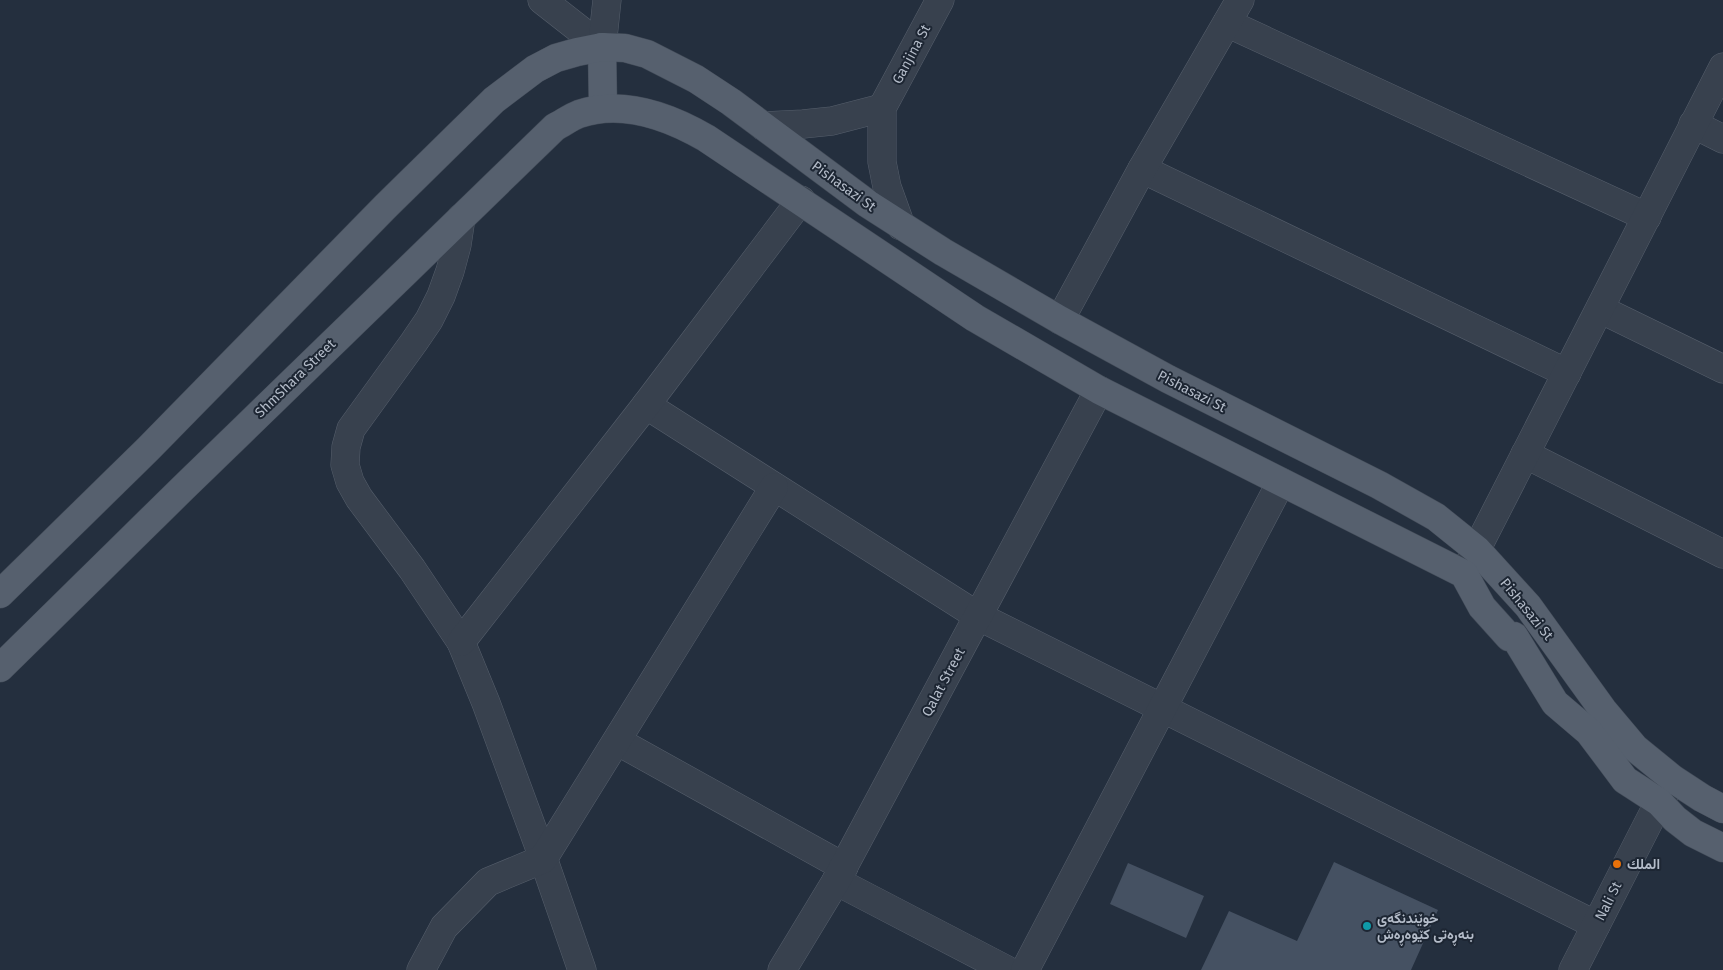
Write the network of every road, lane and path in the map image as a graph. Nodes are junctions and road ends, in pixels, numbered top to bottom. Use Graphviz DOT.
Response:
graph roads {
  1 [pos="542,0"];
  2 [pos="607,0"];
  3 [pos="940,0"];
  4 [pos="1233,12"];
  5 [pos="602,48"];
  6 [pos="1723,67"];
  7 [pos="603,108"];
  8 [pos="882,108"];
  9 [pos="763,126"];
  10 [pos="1713,129"];
  11 [pos="1142,169"];
  12 [pos="801,200"];
  13 [pos="1647,217"];
  14 [pos="461,218"];
  15 [pos="901,226"];
  16 [pos="1600,309"];
  17 [pos="1060,320"];
  18 [pos="1723,369"];
  19 [pos="1567,373"];
  20 [pos="1099,390"];
  21 [pos="646,405"];
  22 [pos="1525,454"];
  23 [pos="1281,482"];
  24 [pos="774,487"];
  25 [pos="1723,554"];
  26 [pos="1470,562"];
  27 [pos="0,594"];
  28 [pos="978,616"];
  29 [pos="461,642"];
  30 [pos="0,668"];
  31 [pos="1164,708"];
  32 [pos="617,741"];
  33 [pos="1674,779"];
  34 [pos="1659,802"];
  35 [pos="1723,809"];
  36 [pos="1723,848"];
  37 [pos="543,859"];
  38 [pos="840,874"];
  39 [pos="1596,925"];
  40 [pos="421,970"];
  41 [pos="582,970"];
  42 [pos="782,970"];
  43 [pos="1007,970"];
  44 [pos="1025,970"];
  45 [pos="1573,970"];
  1 -- 5 [label="street"];
  2 -- 5 [label="street"];
  3 -- 8 [label="street, Ganjina St"];
  4 -- 11 [label="street"];
  4 -- 13 [label="street"];
  5 -- 7 [label="main road"];
  5 -- 9 [label="main road, Pishasazi St"];
  5 -- 27 [label="main road"];
  6 -- 10 [label="street"];
  7 -- 12 [label="main road, Pishasazi St"];
  7 -- 14 [label="main road, ShmShara Street"];
  8 -- 9 [label="street"];
  8 -- 15 [label="street, Ganjina St"];
  9 -- 15 [label="main road, Pishasazi St"];
  10 -- 13 [label="street"];
  11 -- 17 [label="street"];
  11 -- 19 [label="street"];
  12 -- 20 [label="main road, Pishasazi St"];
  12 -- 21 [label="street"];
  13 -- 16 [label="street"];
  14 -- 29 [label="street"];
  14 -- 30 [label="main road, ShmShara Street"];
  15 -- 17 [label="main road, Pishasazi St"];
  16 -- 18 [label="street"];
  16 -- 19 [label="street"];
  17 -- 26 [label="main road, Pishasazi St"];
  19 -- 22 [label="street"];
  20 -- 23 [label="main road, Pishasazi St"];
  20 -- 28 [label="street, Qalat Street"];
  21 -- 24 [label="street"];
  21 -- 29 [label="street"];
  22 -- 25 [label="street"];
  22 -- 26 [label="street"];
  23 -- 26 [label="main road, Pishasazi St"];
  23 -- 31 [label="street"];
  24 -- 28 [label="street"];
  24 -- 32 [label="street"];
  26 -- 33 [label="main road, Pishasazi St"];
  26 -- 34 [label="main road, Pishasazi St"];
  28 -- 31 [label="street"];
  28 -- 38 [label="street, Qalat Street"];
  29 -- 37 [label="street"];
  31 -- 39 [label="street"];
  31 -- 44 [label="street"];
  32 -- 37 [label="street"];
  32 -- 38 [label="street"];
  33 -- 34 [label="street, Nali St"];
  33 -- 35 [label="main road, Pishasazi St"];
  34 -- 36 [label="main road, Pishasazi St"];
  34 -- 39 [label="street, Nali St"];
  37 -- 40 [label="street"];
  37 -- 41 [label="street"];
  38 -- 42 [label="street, Qalat Street"];
  38 -- 43 [label="street"];
  39 -- 45 [label="street, Nali St"];
}
